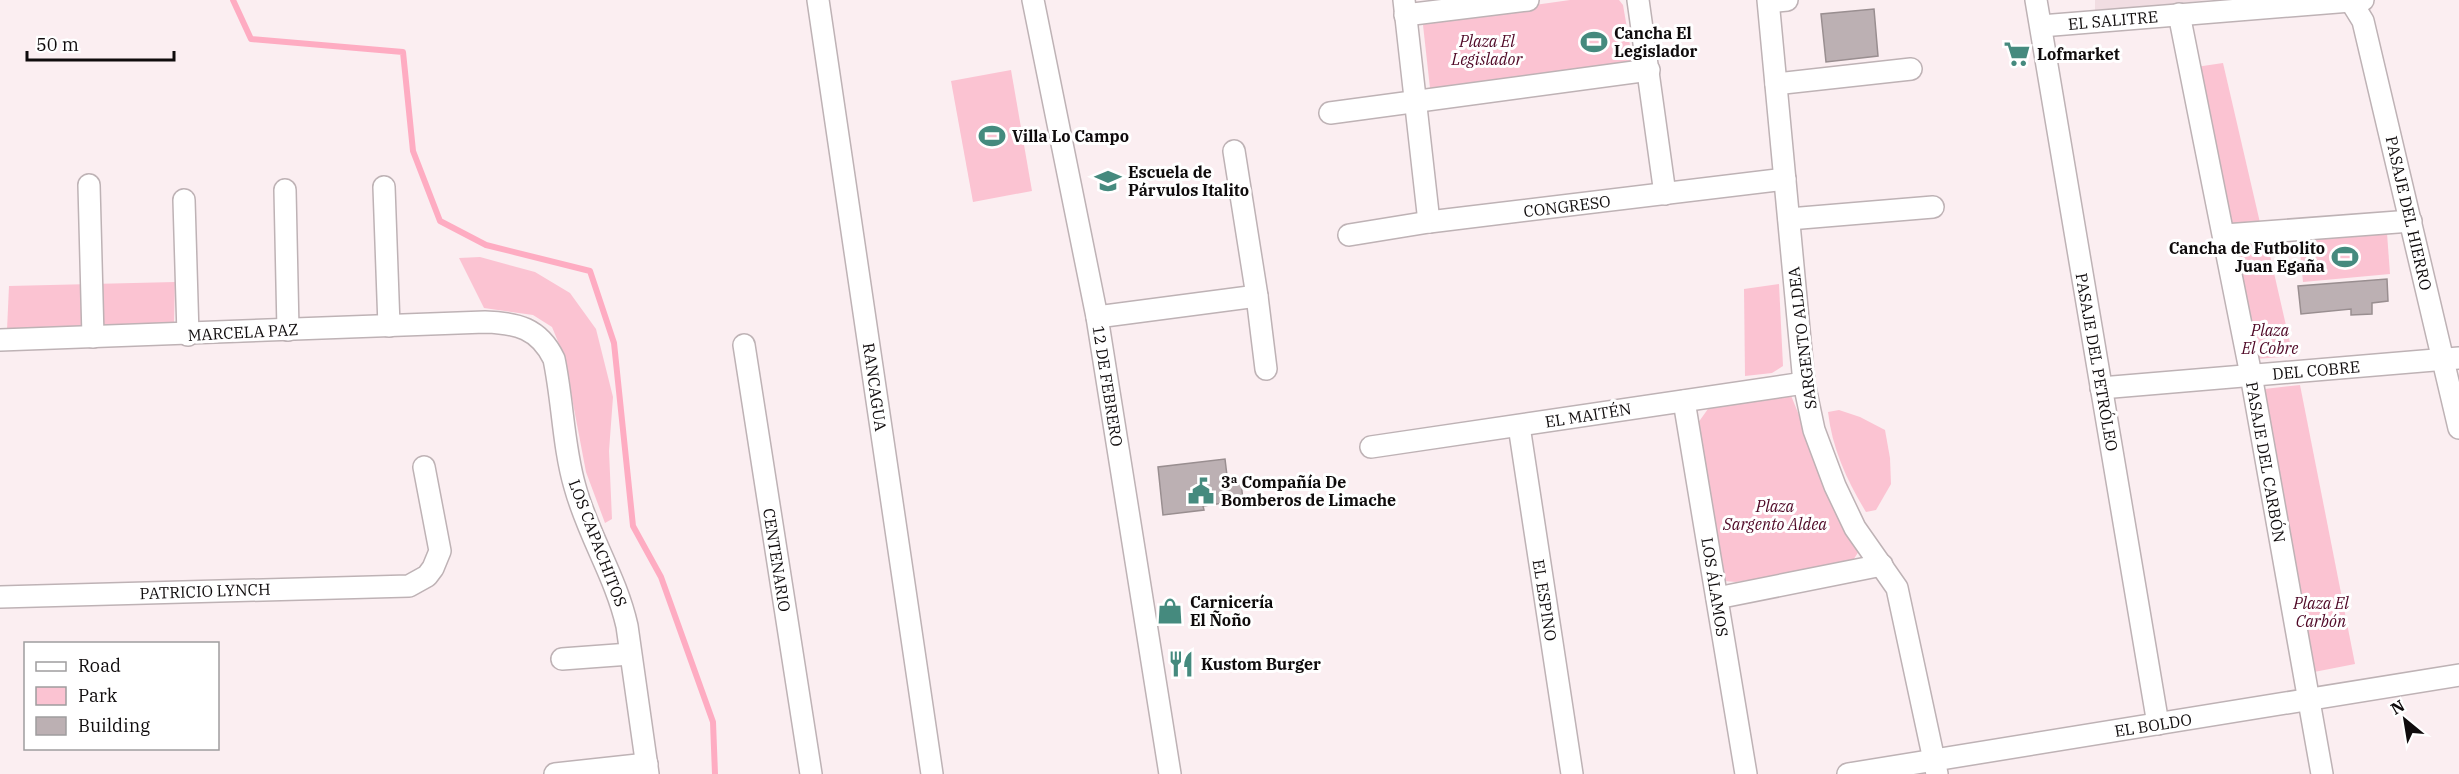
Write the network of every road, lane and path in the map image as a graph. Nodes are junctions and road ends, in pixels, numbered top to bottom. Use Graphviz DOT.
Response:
graph roads {
  1 [pos="818,0"];
  2 [pos="1033,0"];
  3 [pos="1528,0"];
  4 [pos="1638,0"];
  5 [pos="2036,0"];
  6 [pos="2355,0"];
  7 [pos="1775,1"];
  8 [pos="1404,8"];
  9 [pos="2179,14"];
  10 [pos="2041,26"];
  11 [pos="1911,69"];
  12 [pos="1649,70"];
  13 [pos="1776,84"];
  14 [pos="1416,103"];
  15 [pos="1330,113"];
  16 [pos="1234,151"];
  17 [pos="1785,178"];
  18 [pos="89,185"];
  19 [pos="384,187"];
  20 [pos="285,190"];
  21 [pos="1665,194"];
  22 [pos="184,200"];
  23 [pos="1933,207"];
  24 [pos="1789,219"];
  25 [pos="2411,221"];
  26 [pos="1429,222"];
  27 [pos="1350,235"];
  28 [pos="2225,235"];
  29 [pos="1257,296"];
  30 [pos="1096,316"];
  31 [pos="485,322"];
  32 [pos="389,326"];
  33 [pos="288,330"];
  34 [pos="188,335"];
  35 [pos="93,338"];
  36 [pos="0,340"];
  37 [pos="744,345"];
  38 [pos="2451,359"];
  39 [pos="1266,369"];
  40 [pos="2251,375"];
  41 [pos="1804,383"];
  42 [pos="2101,388"];
  43 [pos="1684,401"];
  44 [pos="1519,426"];
  45 [pos="2459,428"];
  46 [pos="1371,447"];
  47 [pos="424,467"];
  48 [pos="1881,565"];
  49 [pos="0,597"];
  50 [pos="1717,598"];
  51 [pos="630,654"];
  52 [pos="562,659"];
  53 [pos="2459,675"];
  54 [pos="2308,700"];
  55 [pos="2158,724"];
  56 [pos="1936,767"];
  57 [pos="647,769"];
  58 [pos="555,774"];
  59 [pos="811,774"];
  60 [pos="932,774"];
  61 [pos="1170,774"];
  62 [pos="1572,774"];
  63 [pos="1746,774"];
  64 [pos="1848,774"];
  65 [pos="2322,774"];
  1 -- 60 [label="street, RANCAGUA"];
  2 -- 30 [label="street, 12 DE FEBRERO"];
  3 -- 8 [label="street"];
  4 -- 12 [label="street"];
  5 -- 10 [label="street, PASAJE DEL PETRÓLEO"];
  6 -- 9 [label="street, EL SALITRE"];
  6 -- 25 [label="street, PASAJE DEL HIERRO"];
  7 -- 13 [label="street, SARGENTO ALDEA"];
  8 -- 14 [label="street"];
  9 -- 10 [label="street, EL SALITRE"];
  9 -- 28 [label="street, PASAJE DEL CARBÓN"];
  10 -- 42 [label="street, PASAJE DEL PETRÓLEO"];
  11 -- 13 [label="street"];
  12 -- 14 [label="street"];
  12 -- 21 [label="street"];
  13 -- 17 [label="street, SARGENTO ALDEA"];
  14 -- 15 [label="street"];
  14 -- 26 [label="street"];
  16 -- 29 [label="street"];
  17 -- 21 [label="street, CONGRESO"];
  17 -- 24 [label="street, SARGENTO ALDEA"];
  18 -- 35 [label="street"];
  19 -- 32 [label="street"];
  20 -- 33 [label="street"];
  21 -- 26 [label="street, CONGRESO"];
  22 -- 34 [label="street"];
  23 -- 24 [label="street"];
  24 -- 41 [label="street, SARGENTO ALDEA"];
  25 -- 28 [label="street"];
  25 -- 38 [label="street, PASAJE DEL HIERRO"];
  26 -- 27 [label="street, CONGRESO"];
  28 -- 40 [label="street, PASAJE DEL CARBÓN"];
  29 -- 30 [label="street"];
  29 -- 39 [label="street"];
  30 -- 61 [label="street, 12 DE FEBRERO"];
  31 -- 32 [label="street, MARCELA PAZ"];
  31 -- 51 [label="street, LOS CAPACHITOS"];
  32 -- 33 [label="street, MARCELA PAZ"];
  33 -- 34 [label="street, MARCELA PAZ"];
  34 -- 35 [label="street, MARCELA PAZ"];
  35 -- 36 [label="street, MARCELA PAZ"];
  37 -- 59 [label="street, CENTENARIO"];
  38 -- 40 [label="street, DEL COBRE"];
  38 -- 45 [label="street, PASAJE DEL HIERRO"];
  40 -- 42 [label="street, DEL COBRE"];
  40 -- 54 [label="street, PASAJE DEL CARBÓN"];
  41 -- 43 [label="street, EL MAITÉN"];
  41 -- 48 [label="street, SARGENTO ALDEA"];
  42 -- 55 [label="street, PASAJE DEL PETRÓLEO"];
  43 -- 44 [label="street, EL MAITÉN"];
  43 -- 50 [label="street, LOS ÁLAMOS"];
  44 -- 46 [label="street, EL MAITÉN"];
  44 -- 62 [label="street, EL ESPINO"];
  47 -- 49 [label="street, PATRICIO LYNCH"];
  48 -- 50 [label="street"];
  48 -- 56 [label="street, SARGENTO ALDEA"];
  50 -- 63 [label="street, LOS ÁLAMOS"];
  51 -- 52 [label="street"];
  51 -- 57 [label="street, LOS CAPACHITOS"];
  53 -- 54 [label="street, EL BOLDO"];
  54 -- 55 [label="street, EL BOLDO"];
  54 -- 65 [label="street, PASAJE DEL CARBÓN"];
  55 -- 56 [label="street, EL BOLDO"];
  56 -- 64 [label="street, EL BOLDO"];
  57 -- 58 [label="street"];
}
